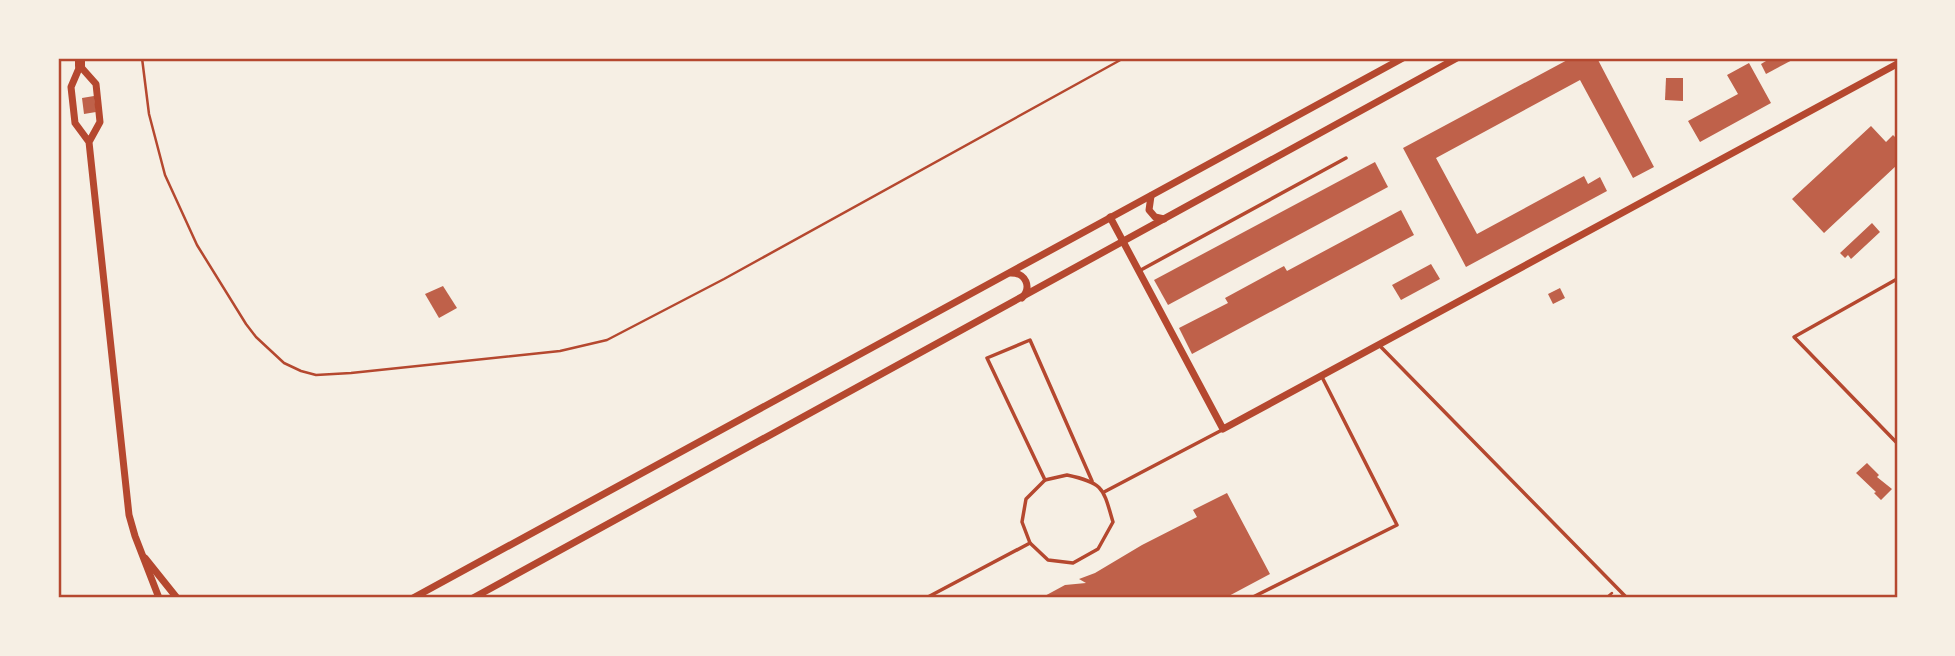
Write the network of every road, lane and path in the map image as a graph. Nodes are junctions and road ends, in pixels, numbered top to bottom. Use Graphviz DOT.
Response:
graph roads {
  1 [pos="142,58"];
  2 [pos="1124,58"];
  3 [pos="1403,58"];
  4 [pos="1457,58"];
  5 [pos="80,62"];
  6 [pos="1897,64"];
  7 [pos="89,142"];
  8 [pos="1346,158"];
  9 [pos="1154,194"];
  10 [pos="1110,217"];
  11 [pos="1168,218"];
  12 [pos="1124,243"];
  13 [pos="1139,271"];
  14 [pos="1008,274"];
  15 [pos="1897,279"];
  16 [pos="1022,299"];
  17 [pos="1380,346"];
  18 [pos="1322,377"];
  19 [pos="1223,429"];
  20 [pos="1897,443"];
  21 [pos="1045,480"];
  22 [pos="1092,481"];
  23 [pos="1104,492"];
  24 [pos="1030,543"];
  25 [pos="141,552"];
  26 [pos="178,597"];
  27 [pos="159,598"];
  28 [pos="413,598"];
  29 [pos="474,598"];
  30 [pos="926,598"];
  31 [pos="1251,598"];
  32 [pos="1627,598"];
  1 -- 2 [label="path"];
  3 -- 9 [label="street"];
  4 -- 11 [label="street"];
  5 -- 7 [label="street"];
  5 -- 7 [label="street"];
  6 -- 17 [label="street"];
  7 -- 25 [label="street"];
  8 -- 13 [label="lane"];
  9 -- 10 [label="street"];
  9 -- 11 [label="street"];
  10 -- 12 [label="street"];
  10 -- 14 [label="street"];
  11 -- 12 [label="street"];
  12 -- 13 [label="street"];
  12 -- 16 [label="street"];
  13 -- 19 [label="street"];
  14 -- 16 [label="street"];
  14 -- 28 [label="street"];
  15 -- 20 [label="lane"];
  16 -- 29 [label="street"];
  17 -- 18 [label="street"];
  17 -- 32 [label="lane"];
  18 -- 19 [label="street"];
  18 -- 31 [label="lane"];
  19 -- 23 [label="lane"];
  21 -- 22 [label="lane"];
  21 -- 22 [label="lane"];
  21 -- 24 [label="lane"];
  22 -- 23 [label="lane"];
  23 -- 24 [label="lane"];
  24 -- 30 [label="lane"];
  25 -- 26 [label="street"];
  25 -- 27 [label="street"];
}
